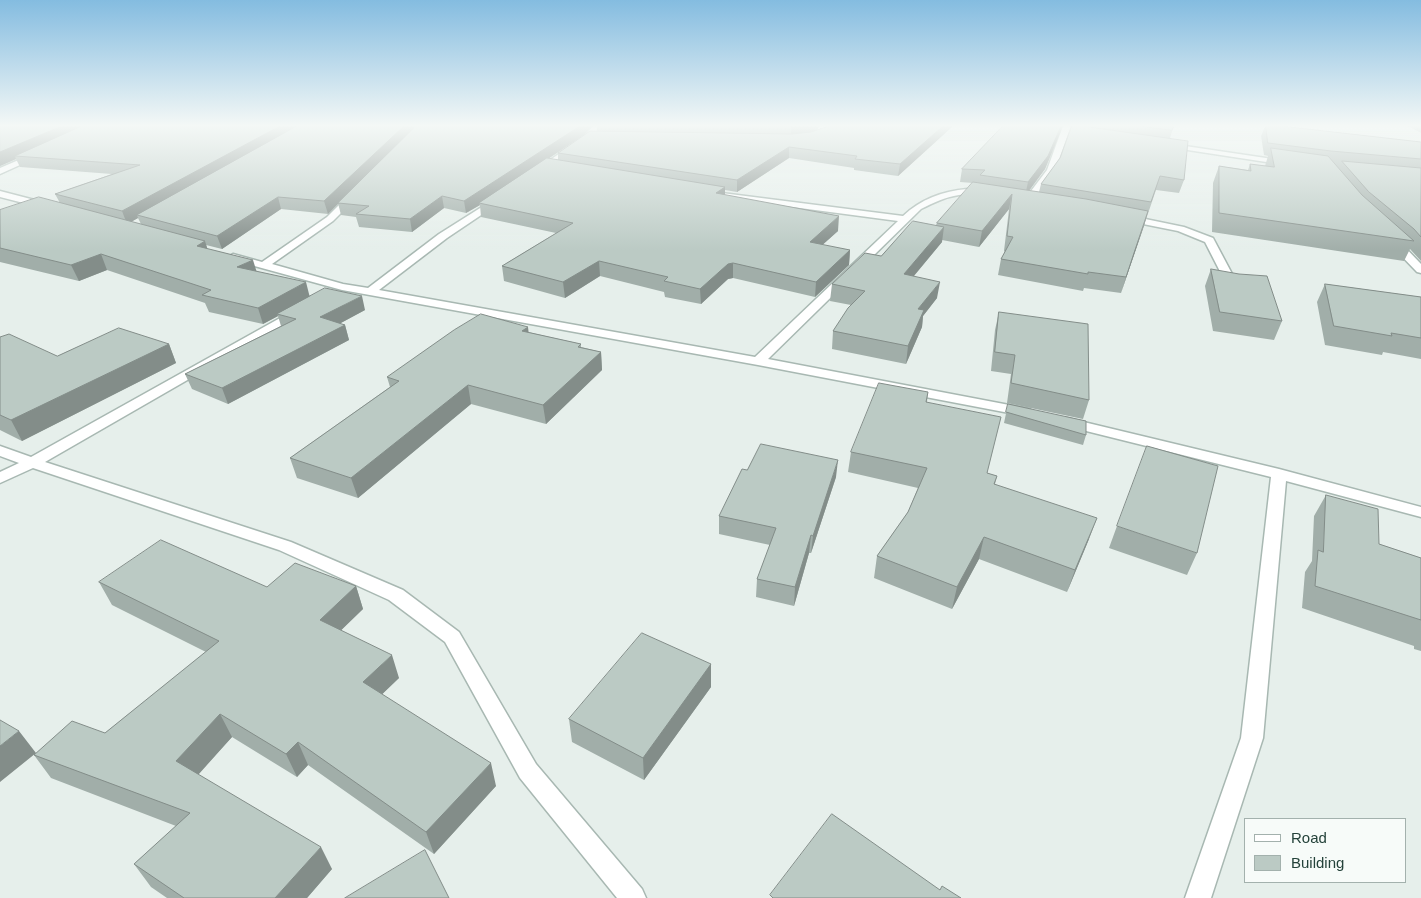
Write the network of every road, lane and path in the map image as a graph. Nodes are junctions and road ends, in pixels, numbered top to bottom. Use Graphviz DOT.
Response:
graph roads {
  1 [pos="549,168"];
  2 [pos="1052,168"];
  3 [pos="532,176"];
  4 [pos="363,186"];
  5 [pos="508,193"];
  6 [pos="706,193"];
  7 [pos="0,194"];
  8 [pos="994,194"];
  9 [pos="1030,200"];
  10 [pos="56,209"];
  11 [pos="1119,216"];
  12 [pos="905,219"];
  13 [pos="1386,235"];
  14 [pos="225,254"];
  15 [pos="264,265"];
  16 [pos="1421,270"];
  17 [pos="342,287"];
  18 [pos="1232,287"];
  19 [pos="370,292"];
  20 [pos="325,296"];
  21 [pos="308,306"];
  22 [pos="758,361"];
  23 [pos="0,451"];
  24 [pos="32,463"];
  25 [pos="1279,474"];
  26 [pos="0,478"];
  27 [pos="1421,512"];
  28 [pos="633,898"];
  29 [pos="1198,898"];
  1 -- 3 [label="street"];
  2 -- 9 [label="street"];
  4 -- 15 [label="street"];
  5 -- 19 [label="street"];
  6 -- 12 [label="street"];
  7 -- 10 [label="street"];
  8 -- 12 [label="street"];
  11 -- 18 [label="street"];
  12 -- 22 [label="street"];
  13 -- 16 [label="street"];
  14 -- 15 [label="street"];
  15 -- 17 [label="street"];
  17 -- 19 [label="street"];
  17 -- 20 [label="street"];
  19 -- 22 [label="street"];
  21 -- 24 [label="street"];
  22 -- 25 [label="street"];
  23 -- 24 [label="street"];
  24 -- 26 [label="street"];
  24 -- 28 [label="street"];
  25 -- 27 [label="street"];
  25 -- 29 [label="street"];
}
